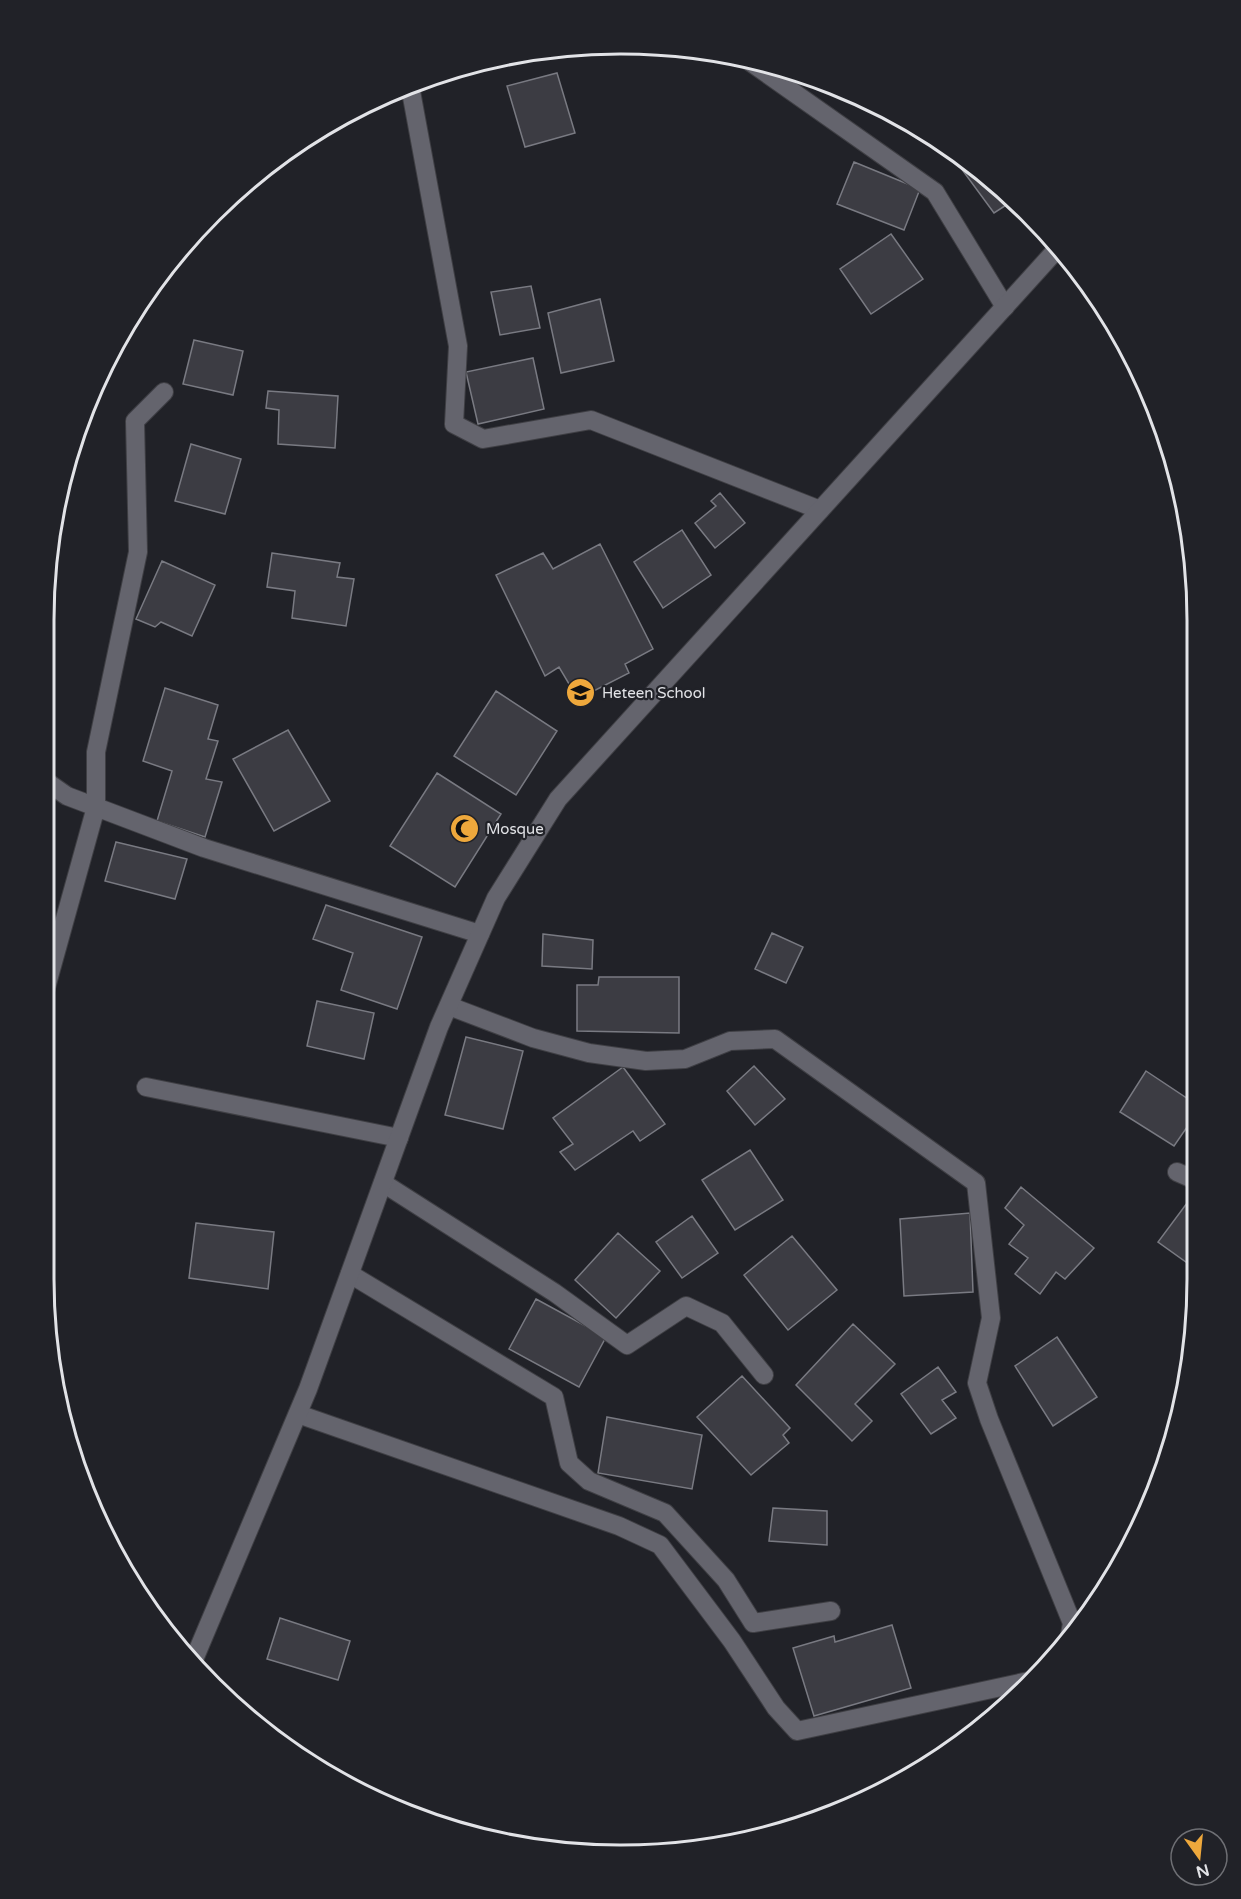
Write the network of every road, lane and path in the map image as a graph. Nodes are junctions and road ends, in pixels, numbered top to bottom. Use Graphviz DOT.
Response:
graph roads {
  1 [pos="764,72"];
  2 [pos="412,94"];
  3 [pos="1052,254"];
  4 [pos="1005,307"];
  5 [pos="164,392"];
  6 [pos="820,510"];
  7 [pos="54,787"];
  8 [pos="96,807"];
  9 [pos="480,934"];
  10 [pos="54,959"];
  11 [pos="449,1006"];
  12 [pos="147,1087"];
  13 [pos="399,1138"];
  14 [pos="383,1183"];
  15 [pos="350,1274"];
  16 [pos="764,1375"];
  17 [pos="297,1414"];
  18 [pos="831,1611"];
  19 [pos="1071,1621"];
  20 [pos="196,1654"];
  21 [pos="1014,1685"];
  1 -- 4 [label="street"];
  2 -- 6 [label="street"];
  3 -- 4 [label="street"];
  4 -- 6 [label="street"];
  5 -- 8 [label="street"];
  6 -- 9 [label="street"];
  7 -- 8 [label="street"];
  8 -- 9 [label="street"];
  8 -- 10 [label="street"];
  9 -- 11 [label="street"];
  11 -- 13 [label="street"];
  11 -- 19 [label="street"];
  12 -- 13 [label="street"];
  13 -- 14 [label="street"];
  14 -- 15 [label="street"];
  14 -- 16 [label="street"];
  15 -- 17 [label="street"];
  15 -- 18 [label="street"];
  17 -- 20 [label="street"];
  17 -- 21 [label="street"];
}
